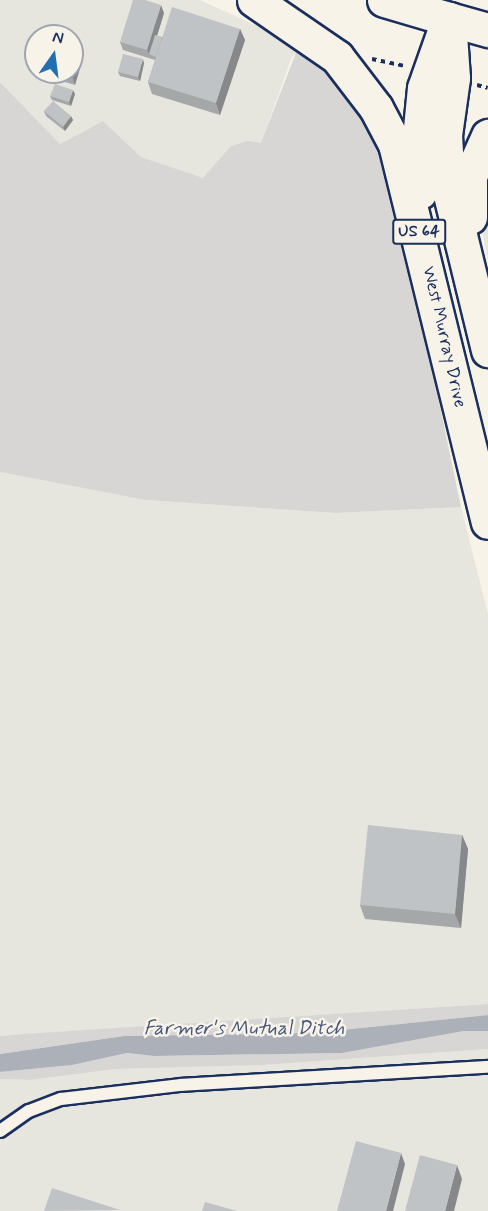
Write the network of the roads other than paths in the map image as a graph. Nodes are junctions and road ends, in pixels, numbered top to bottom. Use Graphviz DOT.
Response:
graph roads {
  1 [pos="254,0"];
  2 [pos="384,0"];
  3 [pos="449,19"];
  4 [pos="488,30"];
  5 [pos="488,136"];
  6 [pos="433,288"];
  7 [pos="473,291"];
  8 [pos="488,350"];
  9 [pos="488,522"];
  10 [pos="488,1067"];
  11 [pos="0,1131"];
  1 -- 6 [label="main road, West Murray Drive / US 64"];
  2 -- 3 [label="main road"];
  3 -- 4 [label="main road"];
  3 -- 6 [label="main road"];
  3 -- 7 [label="main road, US 64"];
  5 -- 7 [label="main road"];
  6 -- 9 [label="main road, West Murray Drive / US 64"];
  7 -- 8 [label="main road, US 64"];
  10 -- 11 [label="lane"];
}
